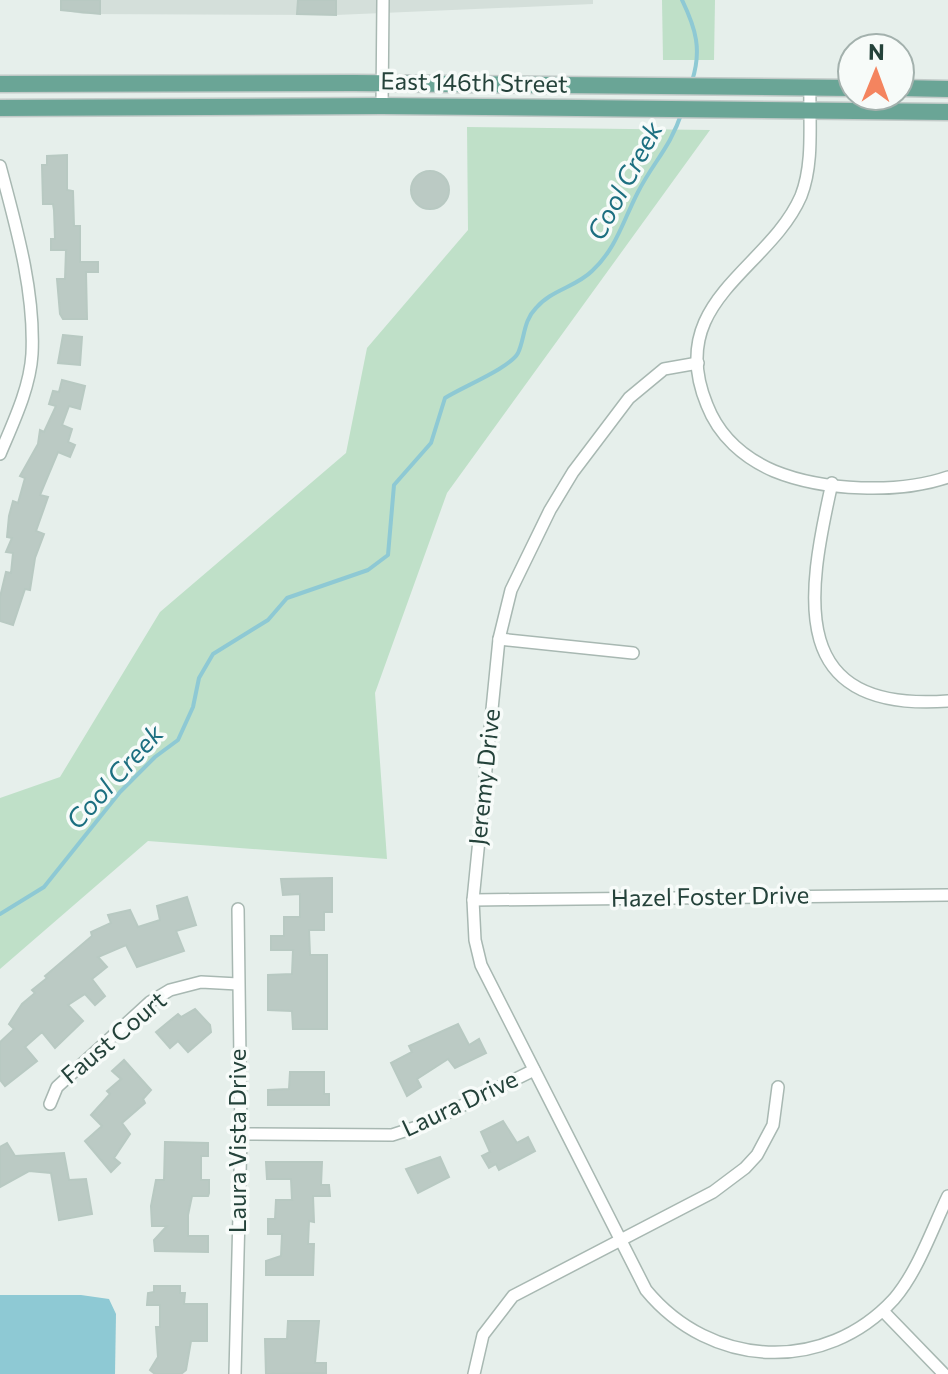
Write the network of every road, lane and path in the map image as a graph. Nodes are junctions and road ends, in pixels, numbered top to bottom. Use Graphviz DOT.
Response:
graph roads {
  1 [pos="383,0"];
  2 [pos="382,83"];
  3 [pos="0,84"];
  4 [pos="810,87"];
  5 [pos="836,88"];
  6 [pos="916,88"];
  7 [pos="948,89"];
  8 [pos="382,106"];
  9 [pos="0,108"];
  10 [pos="809,110"];
  11 [pos="948,112"];
  12 [pos="0,166"];
  13 [pos="4,199"];
  14 [pos="698,363"];
  15 [pos="0,454"];
  16 [pos="948,477"];
  17 [pos="832,483"];
  18 [pos="499,639"];
  19 [pos="633,653"];
  20 [pos="948,701"];
  21 [pos="948,895"];
  22 [pos="473,900"];
  23 [pos="238,909"];
  24 [pos="238,984"];
  25 [pos="534,1070"];
  26 [pos="778,1087"];
  27 [pos="50,1104"];
  28 [pos="241,1134"];
  29 [pos="948,1196"];
  30 [pos="620,1239"];
  31 [pos="883,1311"];
  32 [pos="235,1374"];
  33 [pos="474,1374"];
  34 [pos="944,1374"];
  1 -- 2 [label="street"];
  2 -- 3 [label="main road, East 146th Street"];
  2 -- 4 [label="main road, East 146th Street"];
  2 -- 8 [label="street"];
  4 -- 5 [label="main road, East 146th Street"];
  4 -- 10 [label="street"];
  6 -- 7 [label="main road"];
  8 -- 9 [label="main road, East 146th Street"];
  8 -- 10 [label="main road, East 146th Street"];
  10 -- 11 [label="main road, East 146th Street"];
  10 -- 14 [label="street"];
  12 -- 13 [label="street"];
  13 -- 15 [label="street"];
  14 -- 17 [label="street"];
  14 -- 18 [label="street, Jeremy Drive"];
  16 -- 17 [label="street"];
  17 -- 20 [label="street"];
  18 -- 19 [label="street"];
  18 -- 22 [label="street, Jeremy Drive"];
  21 -- 22 [label="street, Hazel Foster Drive"];
  22 -- 25 [label="street, Jeremy Drive"];
  23 -- 24 [label="street, Laura Vista Drive"];
  24 -- 27 [label="street, Faust Court"];
  24 -- 28 [label="street, Laura Vista Drive"];
  25 -- 28 [label="street, Laura Drive"];
  25 -- 30 [label="street, Jeremy Drive"];
  26 -- 30 [label="street"];
  28 -- 32 [label="street, Laura Vista Drive"];
  29 -- 31 [label="street, Jeremy Drive"];
  30 -- 31 [label="street, Jeremy Drive"];
  30 -- 33 [label="street"];
  31 -- 34 [label="street"];
}
